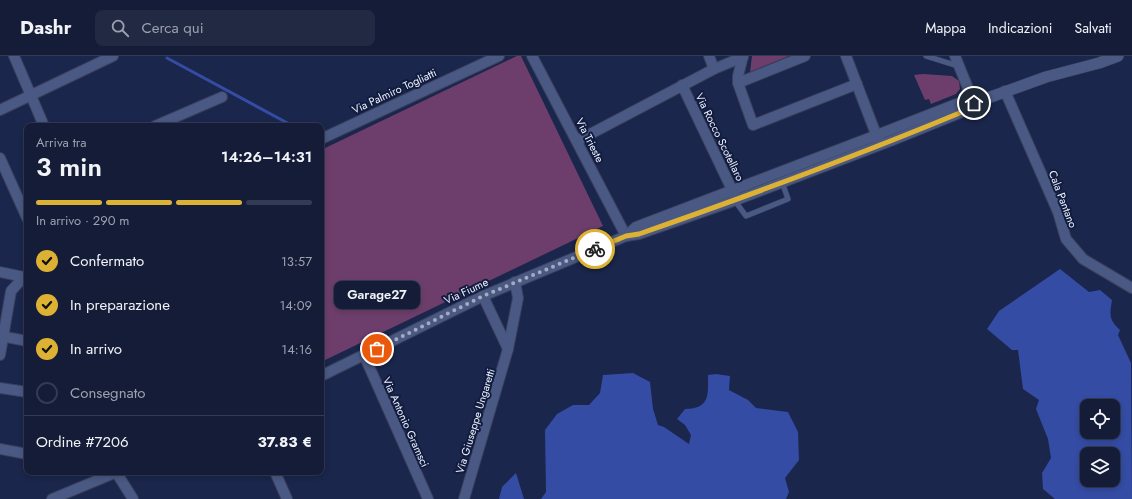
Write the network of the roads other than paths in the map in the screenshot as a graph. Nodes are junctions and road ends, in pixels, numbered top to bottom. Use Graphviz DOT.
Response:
graph roads {
  1 [pos="14,56"];
  2 [pos="113,56"];
  3 [pos="499,56"];
  4 [pos="532,56"];
  5 [pos="709,56"];
  6 [pos="805,56"];
  7 [pos="846,56"];
  8 [pos="926,56"];
  9 [pos="955,56"];
  10 [pos="1118,56"];
  11 [pos="743,57"];
  12 [pos="95,60"];
  13 [pos="959,66"];
  14 [pos="714,69"];
  15 [pos="738,83"];
  16 [pos="857,84"];
  17 [pos="682,85"];
  18 [pos="1005,90"];
  19 [pos="30,95"];
  20 [pos="222,97"];
  21 [pos="974,103"];
  22 [pos="0,110"];
  23 [pos="43,123"];
  24 [pos="162,123"];
  25 [pos="324,138"];
  26 [pos="879,140"];
  27 [pos="577,141"];
  28 [pos="0,158"];
  29 [pos="782,182"];
  30 [pos="734,195"];
  31 [pos="24,211"];
  32 [pos="626,236"];
  33 [pos="0,272"];
  34 [pos="24,276"];
  35 [pos="24,277"];
  36 [pos="515,282"];
  37 [pos="1132,288"];
  38 [pos="483,296"];
  39 [pos="1,337"];
  40 [pos="24,341"];
  41 [pos="508,349"];
  42 [pos="0,355"];
  43 [pos="364,355"];
  44 [pos="324,375"];
  45 [pos="0,388"];
  46 [pos="24,392"];
  47 [pos="0,449"];
  48 [pos="24,453"];
  49 [pos="109,475"];
  50 [pos="118,475"];
  51 [pos="276,475"];
  52 [pos="52,499"];
  53 [pos="133,499"];
  54 [pos="287,499"];
  55 [pos="428,499"];
  56 [pos="464,499"];
  1 -- 19 [label="street"];
  2 -- 12 [label="street"];
  3 -- 25 [label="street, Via Palmiro Togliatti"];
  4 -- 27 [label="street, Via Trieste"];
  5 -- 14 [label="street"];
  6 -- 15 [label="street"];
  7 -- 16 [label="street"];
  8 -- 13 [label="lane"];
  9 -- 13 [label="street"];
  10 -- 18 [label="street"];
  11 -- 14 [label="street"];
  11 -- 15 [label="street"];
  12 -- 19 [label="street"];
  13 -- 21 [label="street"];
  14 -- 17 [label="street"];
  15 -- 16 [label="street"];
  16 -- 26 [label="street"];
  17 -- 27 [label="street"];
  17 -- 30 [label="street, Via Rocco Scotellaro"];
  18 -- 21 [label="street"];
  18 -- 37 [label="street, Cala Pantano"];
  19 -- 22 [label="street"];
  19 -- 23 [label="street"];
  20 -- 24 [label="street"];
  21 -- 26 [label="street"];
  26 -- 29 [label="street"];
  26 -- 30 [label="street"];
  27 -- 32 [label="street, Via Trieste"];
  28 -- 31 [label="street"];
  29 -- 30 [label="street"];
  29 -- 30 [label="lane"];
  30 -- 32 [label="street, Via Fiume"];
  32 -- 36 [label="street, Via Fiume"];
  33 -- 34 [label="street"];
  35 -- 39 [label="street"];
  36 -- 38 [label="street, Via Fiume"];
  36 -- 41 [label="street, Via Giuseppe Ungaretti"];
  38 -- 41 [label="street"];
  38 -- 43 [label="street, Via Fiume"];
  39 -- 40 [label="street"];
  39 -- 42 [label="street"];
  41 -- 56 [label="street, Via Giuseppe Ungaretti"];
  43 -- 44 [label="street, Via Fiume"];
  43 -- 55 [label="street, Via Antonio Gramsci"];
  45 -- 46 [label="street"];
  47 -- 48 [label="street"];
  49 -- 52 [label="street"];
  50 -- 53 [label="street"];
  51 -- 54 [label="street"];
}
